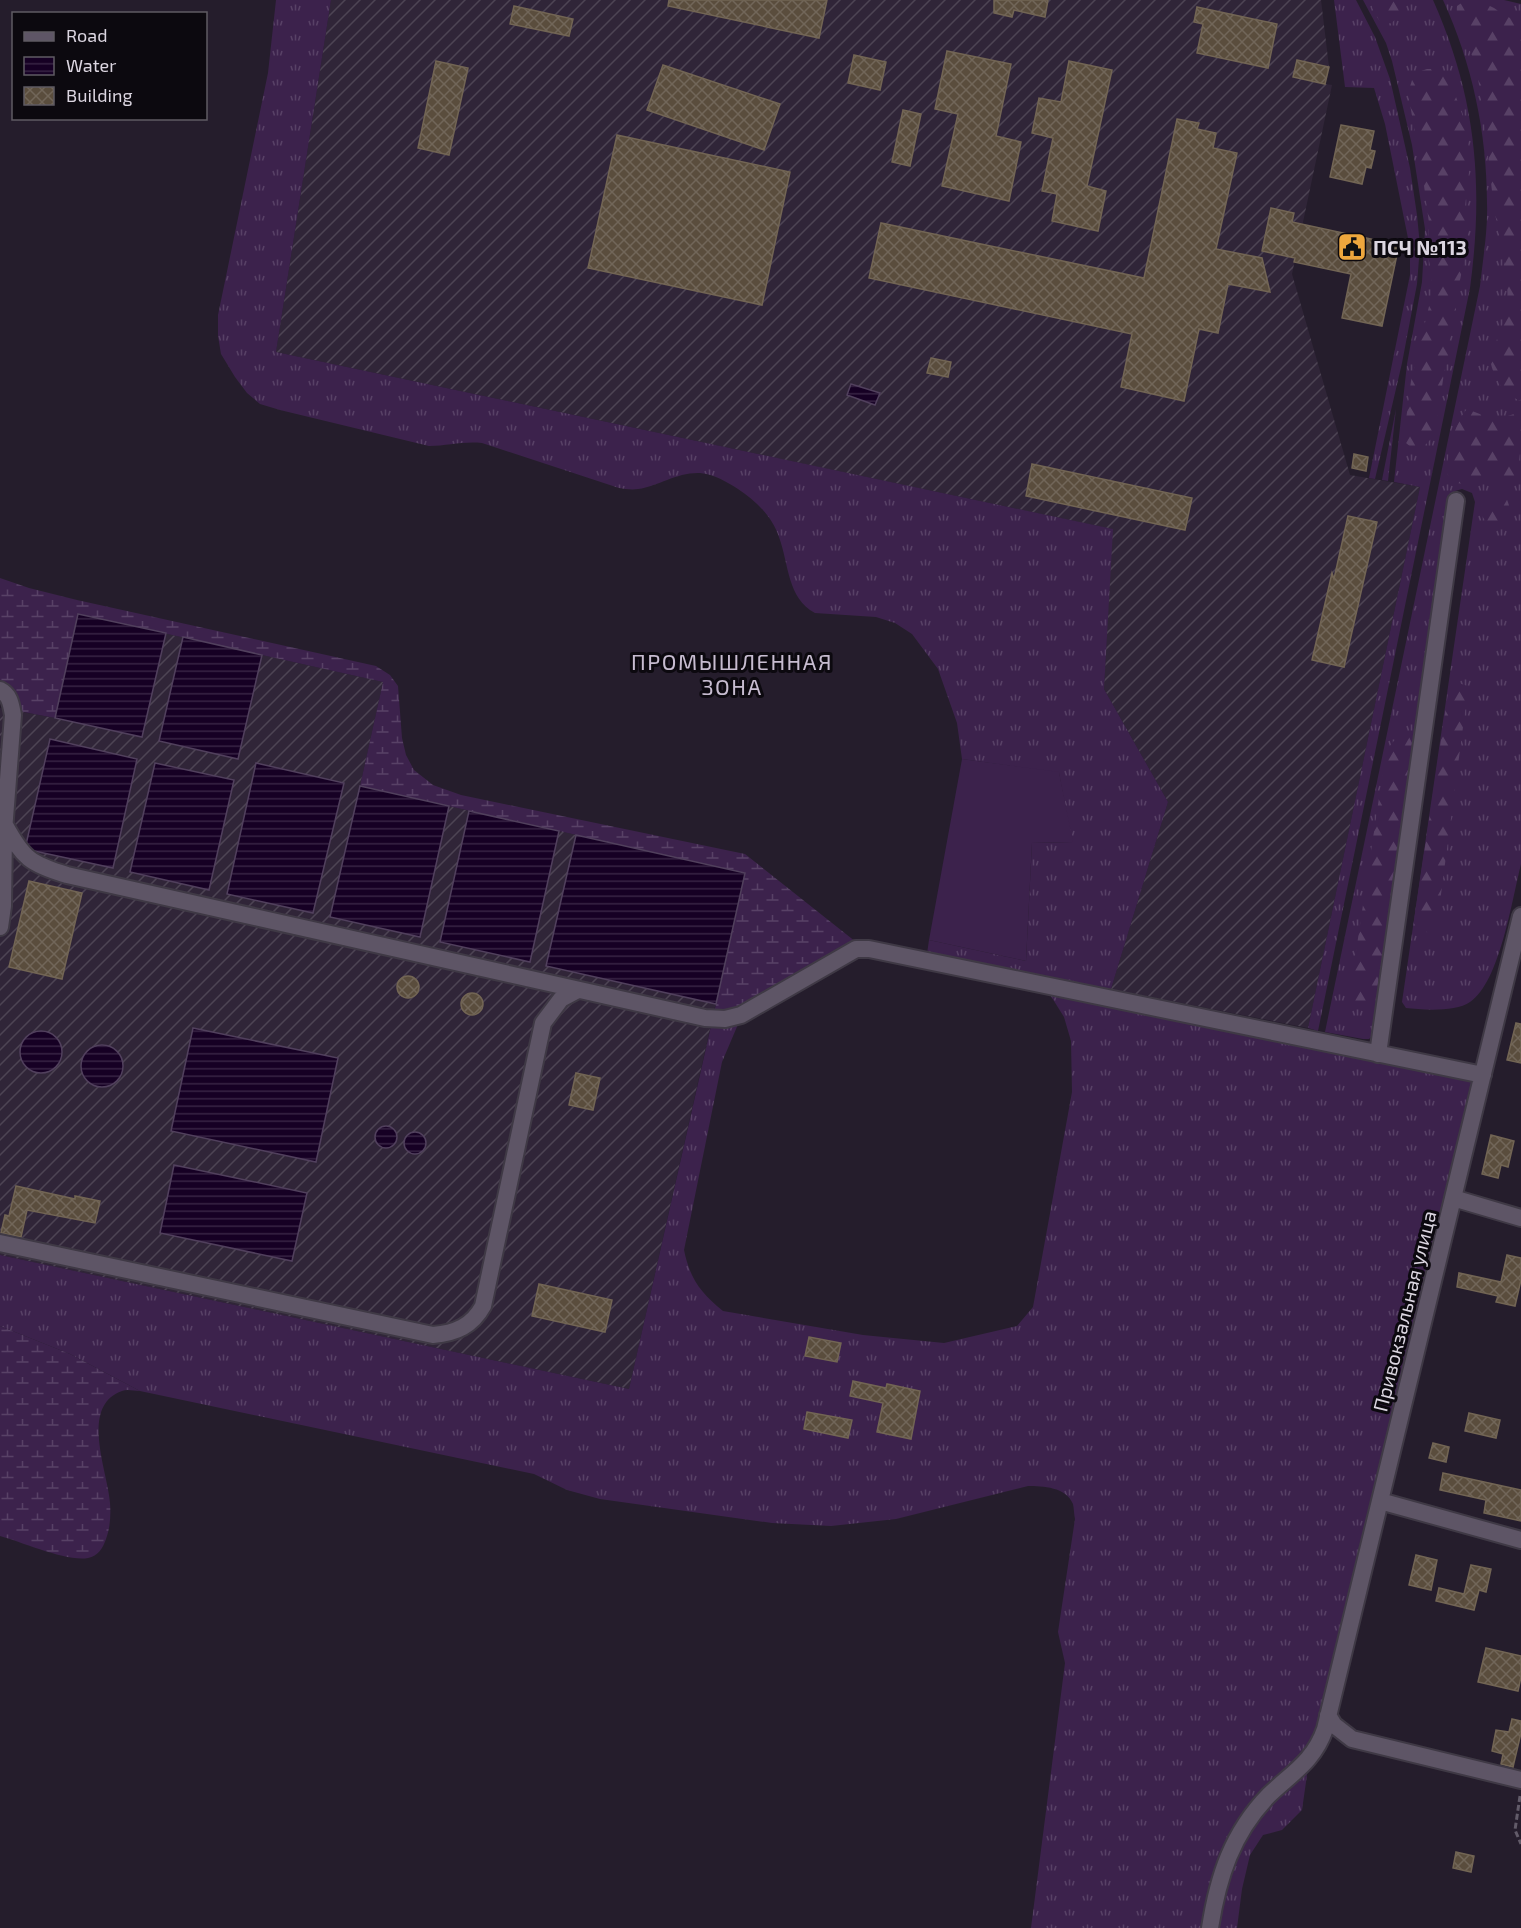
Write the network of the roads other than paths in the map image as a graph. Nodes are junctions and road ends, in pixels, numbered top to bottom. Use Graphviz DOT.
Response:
graph roads {
  1 [pos="1456,501"];
  2 [pos="0,690"];
  3 [pos="5,825"];
  4 [pos="1521,916"];
  5 [pos="0,927"];
  6 [pos="578,990"];
  7 [pos="1378,1054"];
  8 [pos="1483,1075"];
  9 [pos="1453,1198"];
  10 [pos="1521,1218"];
  11 [pos="0,1243"];
  12 [pos="1380,1501"];
  13 [pos="1521,1540"];
  14 [pos="1328,1715"];
  15 [pos="1520,1788"];
  16 [pos="1210,1928"];
  1 -- 7 [label="street"];
  2 -- 3 [label="street"];
  3 -- 5 [label="street"];
  3 -- 6 [label="street"];
  4 -- 8 [label="street, Привокзальная улица"];
  6 -- 7 [label="street"];
  6 -- 11 [label="street"];
  7 -- 8 [label="street"];
  8 -- 9 [label="street, Привокзальная улица"];
  9 -- 10 [label="street"];
  9 -- 12 [label="street, Привокзальная улица"];
  12 -- 13 [label="street"];
  12 -- 14 [label="street, Привокзальная улица"];
  14 -- 15 [label="street"];
  14 -- 16 [label="street, Привокзальная улица"];
}
